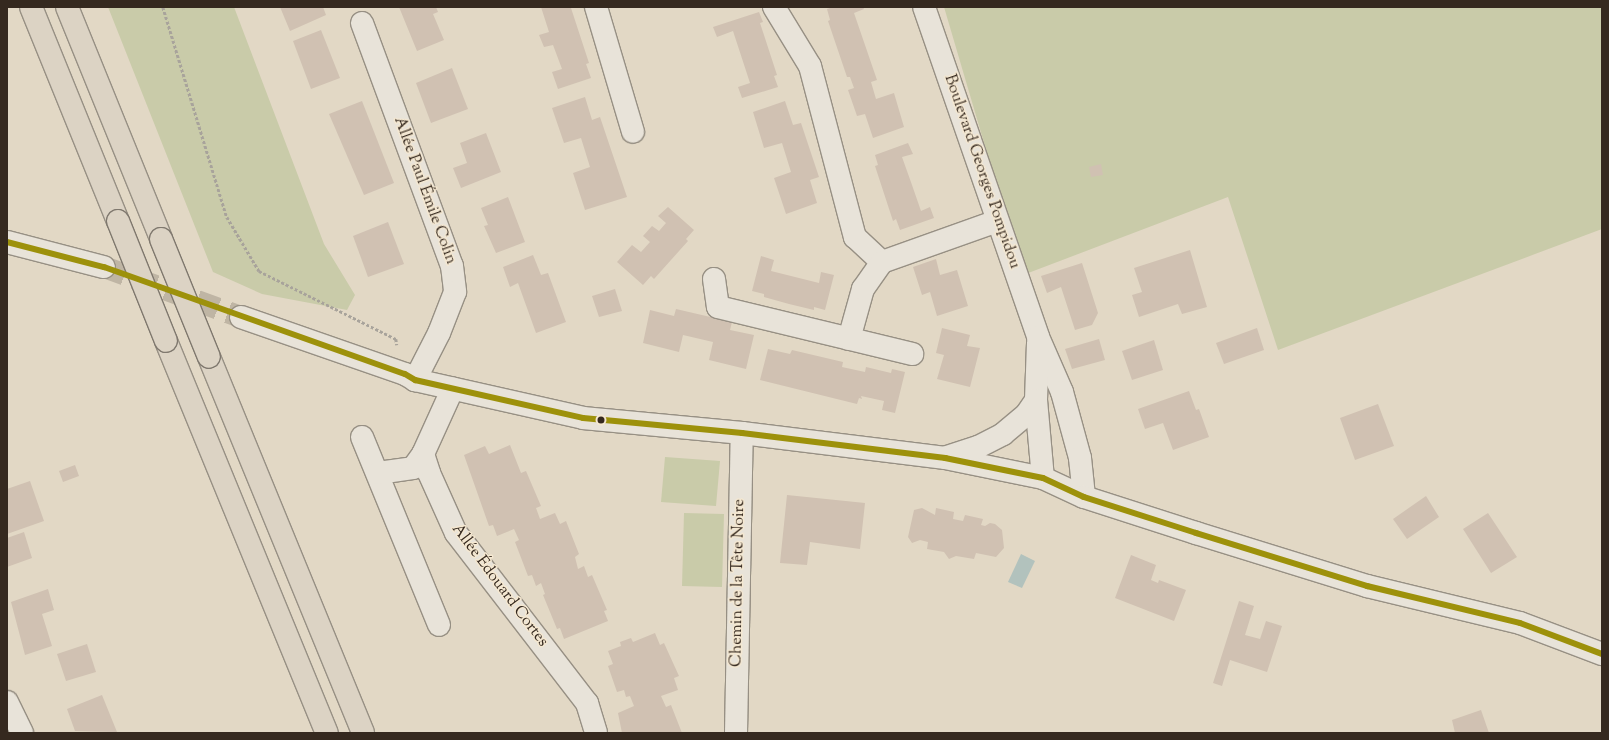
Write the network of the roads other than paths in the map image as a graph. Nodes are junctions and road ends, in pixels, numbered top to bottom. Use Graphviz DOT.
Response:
graph roads {
  1 [pos="31,7"];
  2 [pos="67,7"];
  3 [pos="596,7"];
  4 [pos="774,7"];
  5 [pos="924,7"];
  6 [pos="362,23"];
  7 [pos="633,132"];
  8 [pos="997,221"];
  9 [pos="7,242"];
  10 [pos="882,262"];
  11 [pos="104,267"];
  12 [pos="714,280"];
  13 [pos="241,317"];
  14 [pos="1038,337"];
  15 [pos="849,339"];
  16 [pos="912,354"];
  17 [pos="415,380"];
  18 [pos="453,388"];
  19 [pos="1036,400"];
  20 [pos="742,433"];
  21 [pos="362,437"];
  22 [pos="423,454"];
  23 [pos="945,458"];
  24 [pos="378,473"];
  25 [pos="1043,478"];
  26 [pos="1084,497"];
  27 [pos="439,625"];
  28 [pos="1602,654"];
  29 [pos="7,702"];
  30 [pos="22,733"];
  31 [pos="327,733"];
  32 [pos="363,733"];
  33 [pos="596,733"];
  34 [pos="736,733"];
  1 -- 31 [label="highway, bridge"];
  2 -- 32 [label="highway, bridge"];
  3 -- 7 [label="street"];
  4 -- 10 [label="street"];
  5 -- 8 [label="street, Boulevard Georges Pompidou"];
  6 -- 17 [label="street, Allée Paul Émile Colin"];
  8 -- 10 [label="street"];
  8 -- 14 [label="street, Boulevard Georges Pompidou"];
  9 -- 11 [label="street"];
  10 -- 15 [label="street"];
  12 -- 15 [label="street"];
  13 -- 17 [label="street"];
  14 -- 19 [label="street, Boulevard Georges Pompidou"];
  14 -- 26 [label="street, Boulevard Georges Pompidou"];
  15 -- 16 [label="street"];
  17 -- 18 [label="street"];
  18 -- 20 [label="street"];
  18 -- 22 [label="street"];
  19 -- 23 [label="street"];
  19 -- 25 [label="street, Boulevard Georges Pompidou"];
  20 -- 23 [label="street"];
  20 -- 34 [label="street, Chemin de la Tête Noire"];
  21 -- 24 [label="street"];
  22 -- 24 [label="street"];
  22 -- 33 [label="street, Allée Édouard Cortes"];
  23 -- 25 [label="street"];
  24 -- 27 [label="street"];
  25 -- 26 [label="street"];
  26 -- 28 [label="street"];
  29 -- 30 [label="street"];
}
